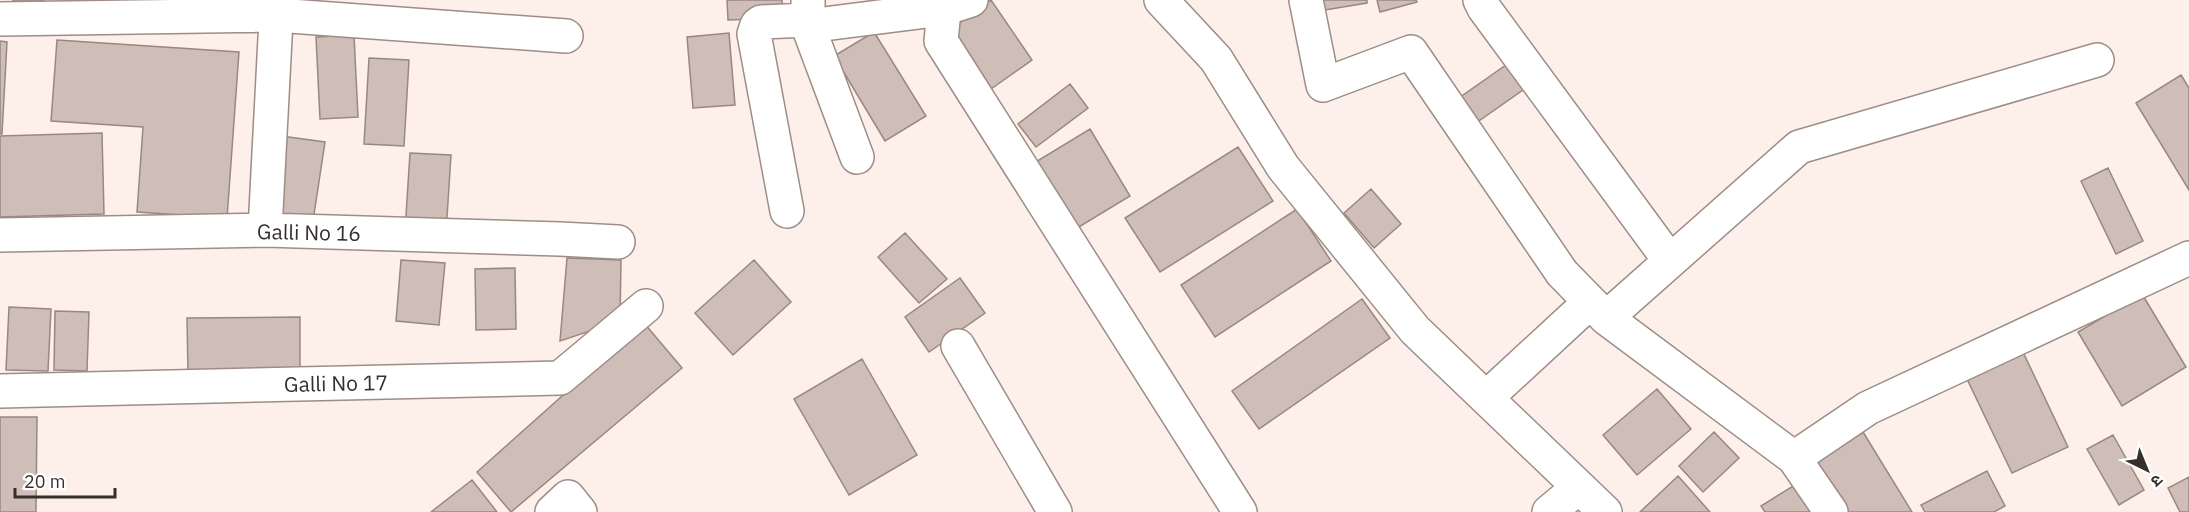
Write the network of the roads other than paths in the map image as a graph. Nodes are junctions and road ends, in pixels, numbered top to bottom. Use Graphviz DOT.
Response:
graph roads {
  1 [pos="1161,0"];
  2 [pos="1306,0"];
  3 [pos="1480,0"];
  4 [pos="953,3"];
  5 [pos="277,8"];
  6 [pos="808,15"];
  7 [pos="0,19"];
  8 [pos="566,36"];
  9 [pos="2097,60"];
  10 [pos="857,157"];
  11 [pos="787,211"];
  12 [pos="265,230"];
  13 [pos="0,235"];
  14 [pos="618,242"];
  15 [pos="2189,258"];
  16 [pos="1670,261"];
  17 [pos="646,306"];
  18 [pos="1598,310"];
  19 [pos="958,346"];
  20 [pos="0,391"];
  21 [pos="1486,398"];
  22 [pos="1794,458"];
  23 [pos="1579,487"];
  24 [pos="552,512"];
  25 [pos="580,512"];
  26 [pos="1055,512"];
  27 [pos="1240,512"];
  28 [pos="1549,512"];
  29 [pos="1605,512"];
  30 [pos="1831,512"];
  1 -- 21 [label="street"];
  2 -- 18 [label="street"];
  3 -- 16 [label="street"];
  4 -- 6 [label="street"];
  4 -- 27 [label="street"];
  5 -- 7 [label="street"];
  5 -- 8 [label="street"];
  5 -- 12 [label="street"];
  6 -- 10 [label="street"];
  6 -- 11 [label="street"];
  9 -- 16 [label="street"];
  12 -- 13 [label="street, Galli No 16"];
  12 -- 14 [label="street, Galli No 16"];
  15 -- 22 [label="street"];
  16 -- 18 [label="street"];
  17 -- 20 [label="street, Galli No 17"];
  18 -- 21 [label="street"];
  18 -- 22 [label="street"];
  19 -- 26 [label="street"];
  21 -- 23 [label="street"];
  22 -- 30 [label="street"];
  23 -- 28 [label="street"];
  23 -- 29 [label="street"];
  24 -- 25 [label="street"];
}
